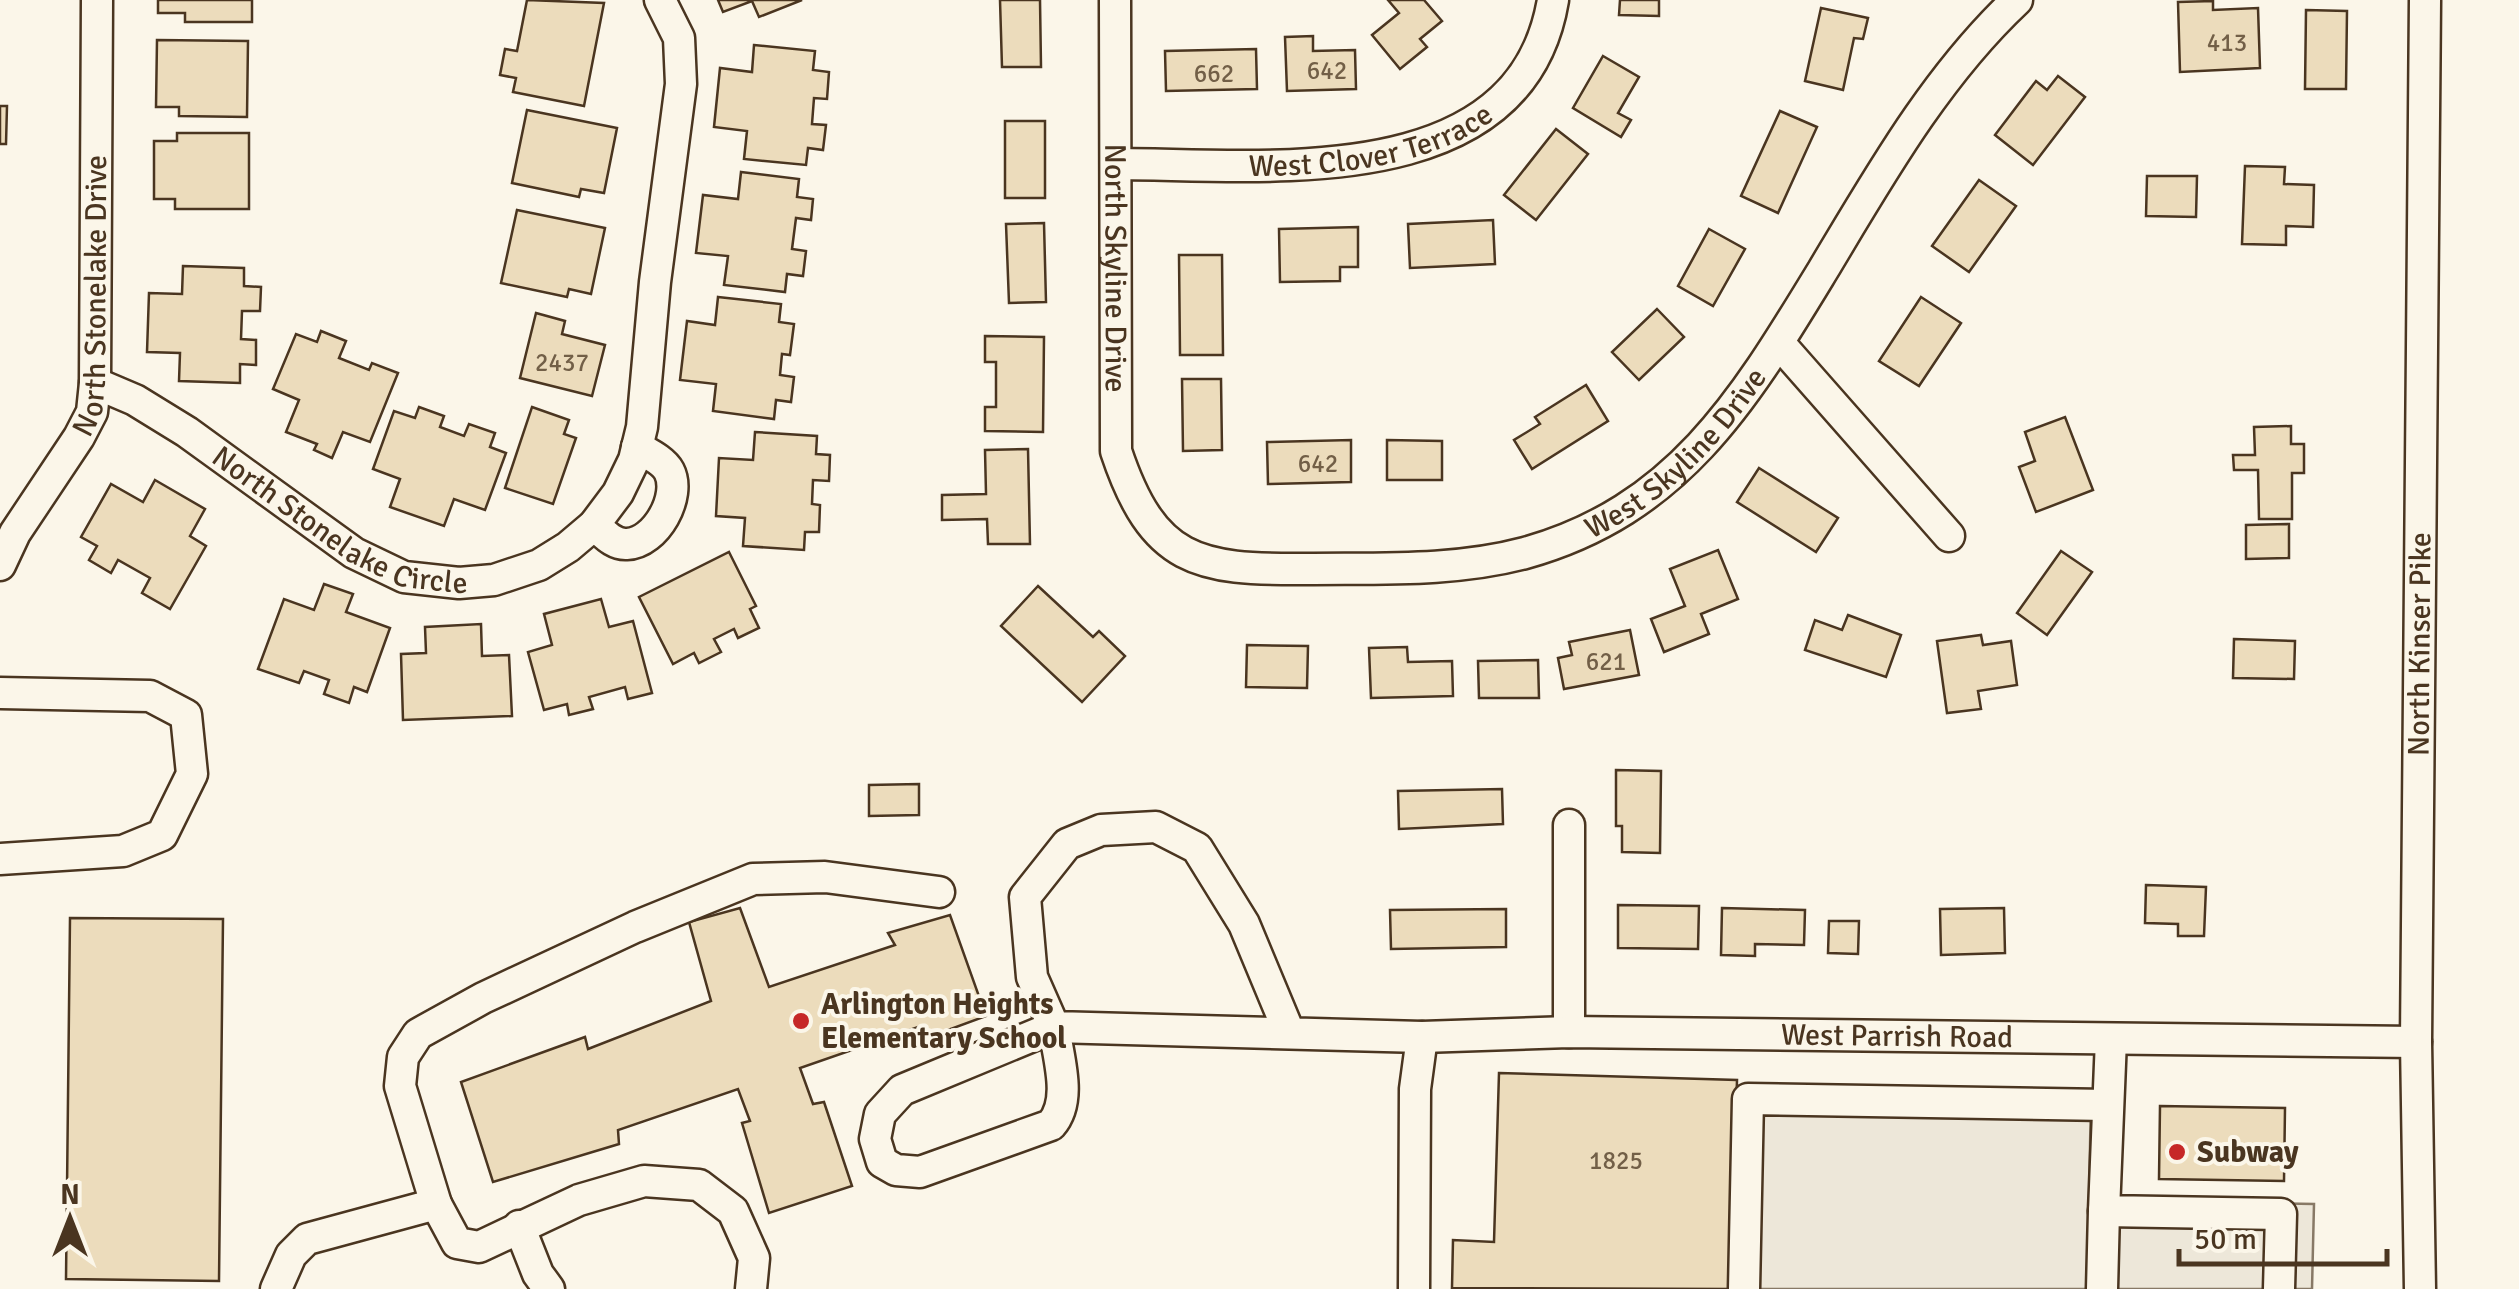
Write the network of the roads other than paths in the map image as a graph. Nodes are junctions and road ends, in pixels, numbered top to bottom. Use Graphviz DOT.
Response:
graph roads {
  1 [pos="97,0"];
  2 [pos="660,0"];
  3 [pos="1115,0"];
  4 [pos="1553,0"];
  5 [pos="2017,0"];
  6 [pos="2425,0"];
  7 [pos="1116,164"];
  8 [pos="1778,343"];
  9 [pos="95,383"];
  10 [pos="637,447"];
  11 [pos="594,524"];
  12 [pos="1151,527"];
  13 [pos="1950,536"];
  14 [pos="0,564"];
  15 [pos="0,693"];
  16 [pos="1569,825"];
  17 [pos="0,859"];
  18 [pos="940,892"];
  19 [pos="1054,1027"];
  20 [pos="1289,1032"];
  21 [pos="1569,1032"];
  22 [pos="1422,1037"];
  23 [pos="2111,1038"];
  24 [pos="2416,1042"];
  25 [pos="2107,1105"];
  26 [pos="436,1204"];
  27 [pos="2104,1211"];
  28 [pos="519,1226"];
  29 [pos="276,1289"];
  30 [pos="549,1289"];
  31 [pos="751,1289"];
  32 [pos="1414,1289"];
  33 [pos="1744,1289"];
  34 [pos="2102,1289"];
  35 [pos="2278,1289"];
  36 [pos="2420,1289"];
  1 -- 9 [label="street, North Stonelake Drive"];
  2 -- 10 [label="street, North Stonelake Circle"];
  3 -- 7 [label="street, North Skyline Drive"];
  4 -- 7 [label="street, West Clover Terrace"];
  5 -- 8 [label="street, West Skyline Drive"];
  6 -- 24 [label="street, North Kinser Pike"];
  7 -- 12 [label="street, North Skyline Drive"];
  8 -- 12 [label="street, West Skyline Drive"];
  8 -- 13 [label="street"];
  9 -- 11 [label="street, North Stonelake Circle"];
  9 -- 14 [label="street, North Stonelake Drive"];
  10 -- 11 [label="street, North Stonelake Circle"];
  10 -- 11 [label="street"];
  15 -- 17 [label="street"];
  16 -- 21 [label="street"];
  18 -- 26 [label="street"];
  19 -- 19 [label="street"];
  19 -- 20 [label="street, West Parrish Road"];
  19 -- 20 [label="street"];
  20 -- 22 [label="street, West Parrish Road"];
  21 -- 22 [label="street, West Parrish Road"];
  21 -- 23 [label="street, West Parrish Road"];
  22 -- 32 [label="street"];
  23 -- 24 [label="street, West Parrish Road"];
  23 -- 25 [label="street"];
  24 -- 36 [label="street, North Kinser Pike"];
  25 -- 27 [label="street"];
  25 -- 33 [label="street"];
  26 -- 28 [label="street"];
  26 -- 29 [label="street"];
  27 -- 34 [label="street"];
  27 -- 35 [label="street"];
  28 -- 30 [label="street"];
  28 -- 31 [label="street"];
}
